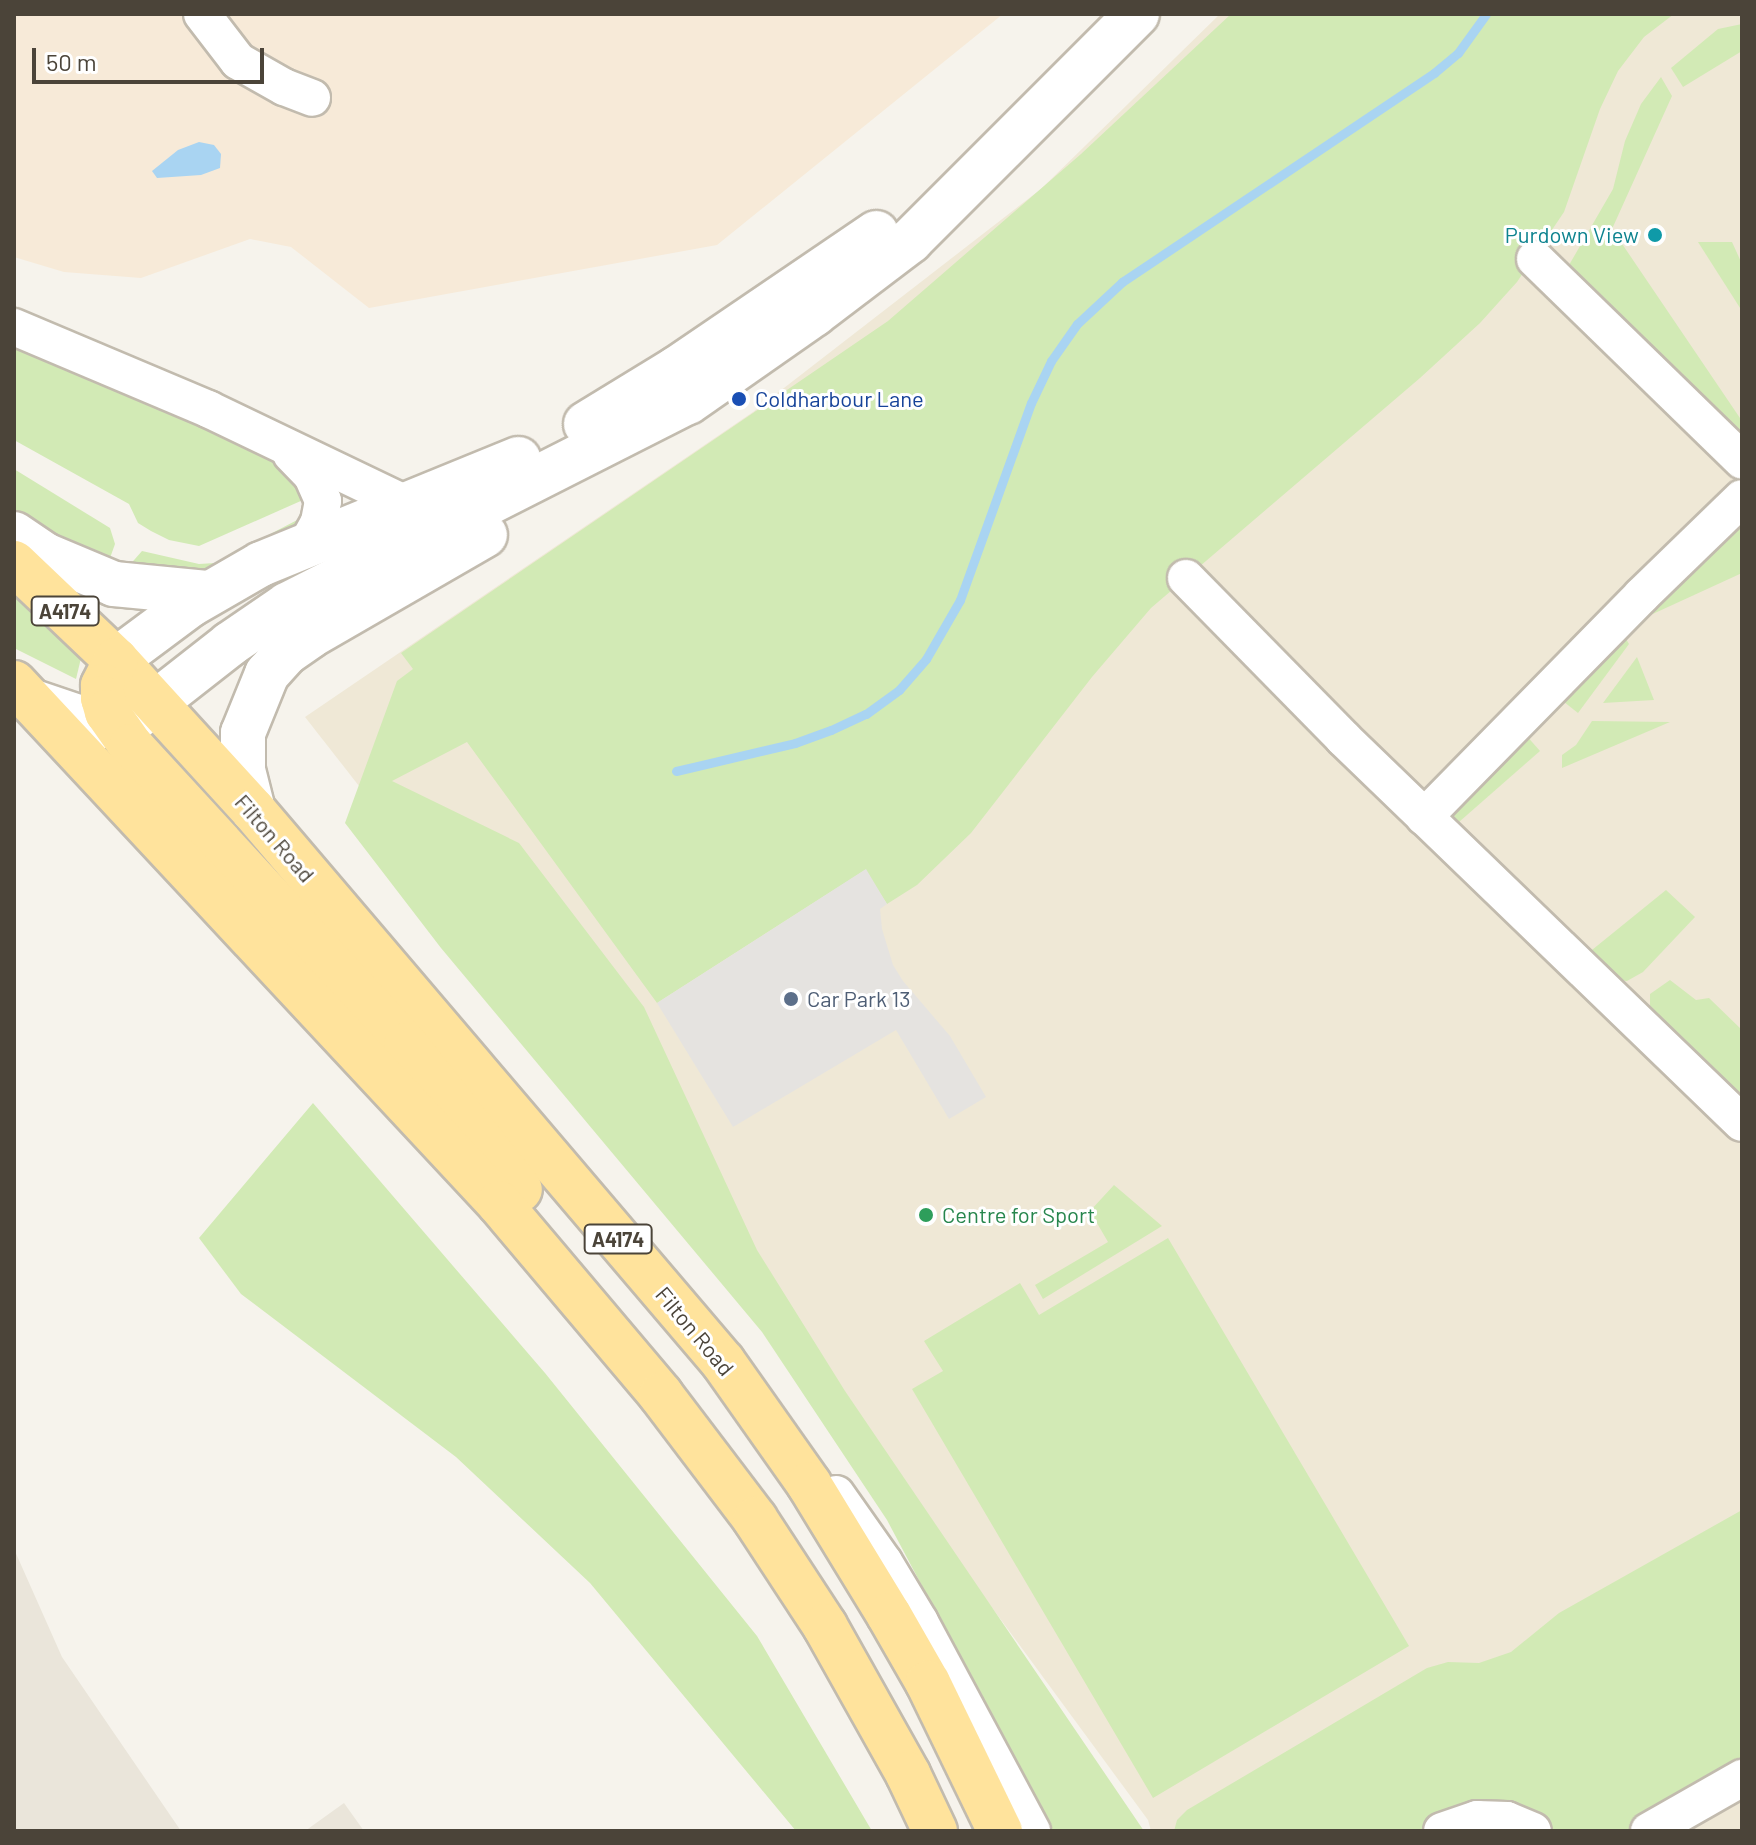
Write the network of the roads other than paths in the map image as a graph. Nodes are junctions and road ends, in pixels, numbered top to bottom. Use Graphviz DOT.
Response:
graph roads {
  1 [pos="202,14"];
  2 [pos="1137,14"];
  3 [pos="312,98"];
  4 [pos="1052,98"];
  5 [pos="1535,259"];
  6 [pos="14,327"];
  7 [pos="688,402"];
  8 [pos="279,441"];
  9 [pos="1742,460"];
  10 [pos="1742,498"];
  11 [pos="408,505"];
  12 [pos="14,534"];
  13 [pos="308,542"];
  14 [pos="14,563"];
  15 [pos="1186,578"];
  16 [pos="207,593"];
  17 [pos="116,660"];
  18 [pos="24,693"];
  19 [pos="158,703"];
  20 [pos="116,726"];
  21 [pos="253,810"];
  22 [pos="1424,817"];
  23 [pos="1742,1123"];
  24 [pos="593,1311"];
  25 [pos="723,1362"];
  26 [pos="1742,1778"];
  27 [pos="935,1831"];
  28 [pos="1000,1831"];
  29 [pos="1032,1831"];
  30 [pos="1442,1831"];
  31 [pos="1533,1831"];
  32 [pos="1649,1831"];
  1 -- 3 [label="street"];
  2 -- 4 [label="street"];
  4 -- 7 [label="street"];
  4 -- 11 [label="street"];
  5 -- 9 [label="street"];
  6 -- 8 [label="street"];
  7 -- 19 [label="street"];
  7 -- 21 [label="street"];
  8 -- 11 [label="street"];
  8 -- 13 [label="street"];
  10 -- 22 [label="street"];
  11 -- 13 [label="street"];
  12 -- 16 [label="street"];
  13 -- 16 [label="street"];
  14 -- 17 [label="main road, A4174"];
  15 -- 22 [label="street"];
  16 -- 17 [label="street"];
  17 -- 19 [label="main road, A4174"];
  17 -- 20 [label="main road"];
  18 -- 20 [label="street"];
  18 -- 24 [label="main road, A4174"];
  19 -- 20 [label="street"];
  19 -- 21 [label="main road, Filton Road / A4174"];
  20 -- 24 [label="main road"];
  21 -- 25 [label="main road, Filton Road / A4174"];
  22 -- 23 [label="street"];
  24 -- 27 [label="main road, A4174"];
  25 -- 28 [label="main road, Filton Road / A4174"];
  25 -- 29 [label="street"];
  26 -- 32 [label="street"];
  30 -- 31 [label="street"];
}
